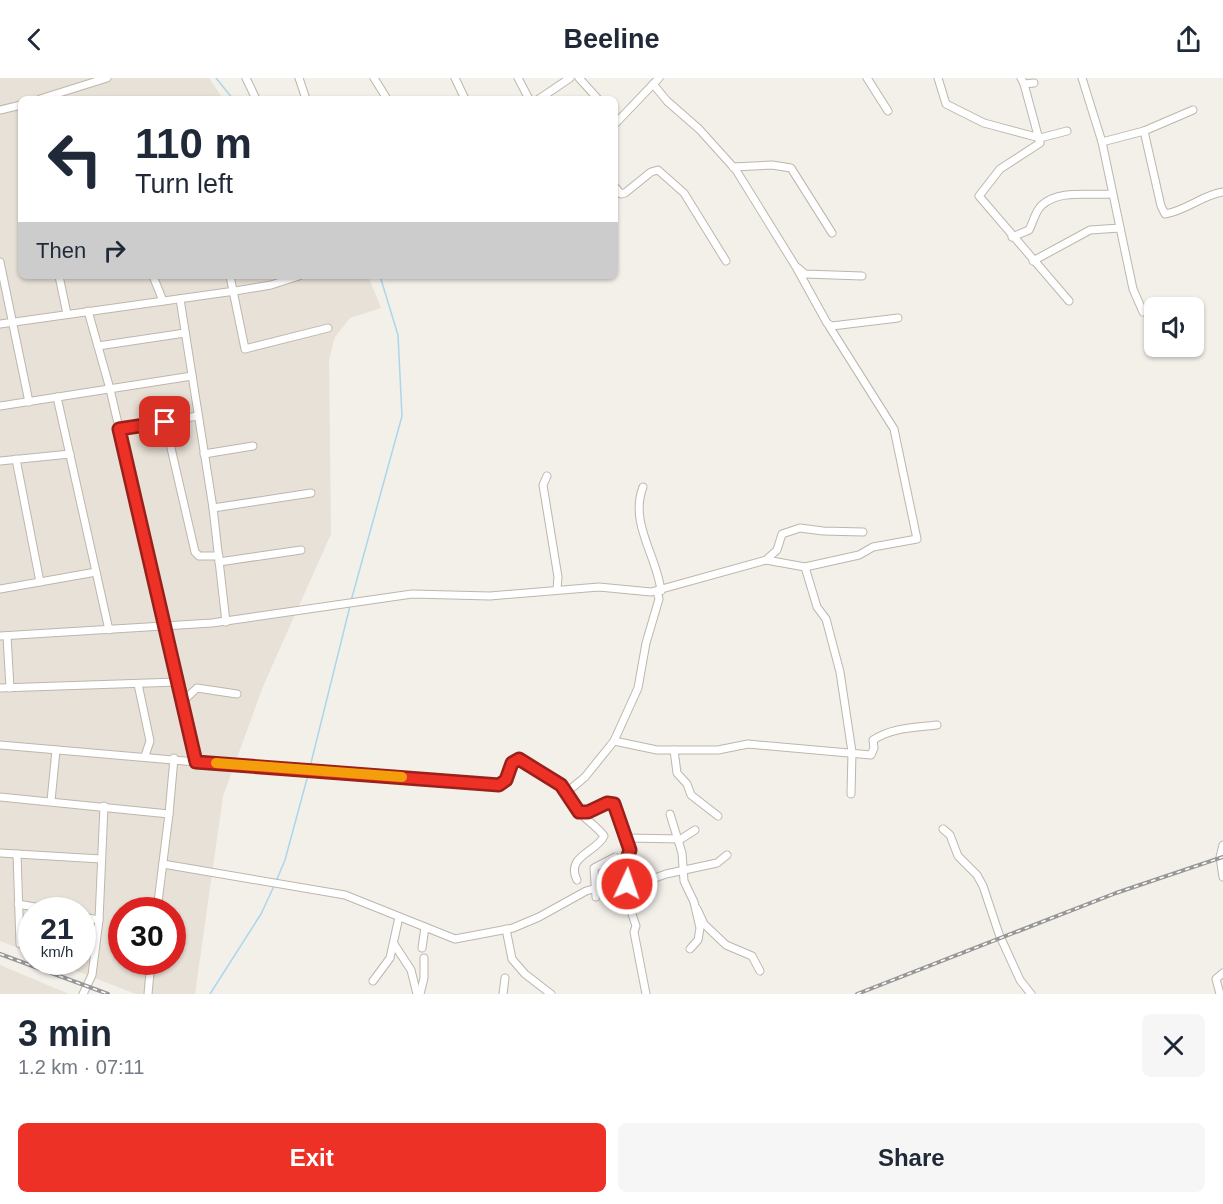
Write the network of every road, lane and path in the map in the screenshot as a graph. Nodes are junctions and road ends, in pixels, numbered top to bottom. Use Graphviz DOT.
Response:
graph roads {
  1 [pos="107,78"];
  2 [pos="246,78"];
  3 [pos="374,78"];
  4 [pos="455,78"];
  5 [pos="518,78"];
  6 [pos="570,78"];
  7 [pos="579,78"];
  8 [pos="867,78"];
  9 [pos="938,78"];
  10 [pos="1082,78"];
  11 [pos="302,79"];
  12 [pos="88,81"];
  13 [pos="656,81"];
  14 [pos="1022,81"];
  15 [pos="1034,83"];
  16 [pos="48,96"];
  17 [pos="255,96"];
  18 [pos="305,96"];
  19 [pos="385,96"];
  20 [pos="464,96"];
  21 [pos="527,96"];
  22 [pos="543,96"];
  23 [pos="594,96"];
  24 [pos="18,106"];
  25 [pos="0,110"];
  26 [pos="1193,110"];
  27 [pos="888,111"];
  28 [pos="618,118"];
  29 [pos="1144,130"];
  30 [pos="1067,131"];
  31 [pos="1040,138"];
  32 [pos="1101,142"];
  33 [pos="733,166"];
  34 [pos="618,190"];
  35 [pos="1223,192"];
  36 [pos="1112,194"];
  37 [pos="1119,228"];
  38 [pos="832,233"];
  39 [pos="1012,237"];
  40 [pos="726,261"];
  41 [pos="1033,261"];
  42 [pos="0,262"];
  43 [pos="796,267"];
  44 [pos="862,276"];
  45 [pos="60,279"];
  46 [pos="154,279"];
  47 [pos="231,279"];
  48 [pos="273,280"];
  49 [pos="235,291"];
  50 [pos="180,299"];
  51 [pos="163,301"];
  52 [pos="1069,302"];
  53 [pos="88,311"];
  54 [pos="1143,312"];
  55 [pos="67,314"];
  56 [pos="898,318"];
  57 [pos="11,322"];
  58 [pos="0,324"];
  59 [pos="829,326"];
  60 [pos="328,328"];
  61 [pos="185,333"];
  62 [pos="98,346"];
  63 [pos="192,376"];
  64 [pos="110,389"];
  65 [pos="57,397"];
  66 [pos="29,402"];
  67 [pos="0,406"];
  68 [pos="198,416"];
  69 [pos="165,422"];
  70 [pos="119,429"];
  71 [pos="254,447"];
  72 [pos="70,454"];
  73 [pos="204,454"];
  74 [pos="16,459"];
  75 [pos="0,461"];
  76 [pos="547,476"];
  77 [pos="643,487"];
  78 [pos="311,493"];
  79 [pos="213,508"];
  80 [pos="863,532"];
  81 [pos="301,550"];
  82 [pos="219,559"];
  83 [pos="766,560"];
  84 [pos="805,567"];
  85 [pos="96,572"];
  86 [pos="40,582"];
  87 [pos="0,589"];
  88 [pos="557,589"];
  89 [pos="658,591"];
  90 [pos="226,622"];
  91 [pos="164,626"];
  92 [pos="110,630"];
  93 [pos="3,636"];
  94 [pos="177,682"];
  95 [pos="138,684"];
  96 [pos="0,688"];
  97 [pos="10,688"];
  98 [pos="237,694"];
  99 [pos="182,702"];
  100 [pos="937,725"];
  101 [pos="614,741"];
  102 [pos="0,745"];
  103 [pos="56,750"];
  104 [pos="674,750"];
  105 [pos="852,752"];
  106 [pos="145,756"];
  107 [pos="174,758"];
  108 [pos="196,762"];
  109 [pos="850,794"];
  110 [pos="0,797"];
  111 [pos="568,797"];
  112 [pos="51,801"];
  113 [pos="104,806"];
  114 [pos="579,812"];
  115 [pos="169,814"];
  116 [pos="670,814"];
  117 [pos="718,816"];
  118 [pos="943,829"];
  119 [pos="695,830"];
  120 [pos="627,838"];
  121 [pos="677,839"];
  122 [pos="1223,845"];
  123 [pos="0,853"];
  124 [pos="17,854"];
  125 [pos="727,855"];
  126 [pos="615,857"];
  127 [pos="101,859"];
  128 [pos="163,864"];
  129 [pos="681,871"];
  130 [pos="1223,877"];
  131 [pos="578,880"];
  132 [pos="627,884"];
  133 [pos="597,888"];
  134 [pos="159,897"];
  135 [pos="596,897"];
  136 [pos="694,902"];
  137 [pos="18,904"];
  138 [pos="399,917"];
  139 [pos="96,919"];
  140 [pos="99,920"];
  141 [pos="425,927"];
  142 [pos="506,929"];
  143 [pos="394,944"];
  144 [pos="422,948"];
  145 [pos="690,949"];
  146 [pos="424,958"];
  147 [pos="760,971"];
  148 [pos="1223,974"];
  149 [pos="150,975"];
  150 [pos="505,978"];
  151 [pos="374,981"];
  152 [pos="505,992"];
  153 [pos="82,994"];
  154 [pos="148,994"];
  155 [pos="418,994"];
  156 [pos="551,994"];
  157 [pos="646,994"];
  158 [pos="1031,994"];
  159 [pos="1220,994"];
  1 -- 12 [label="street"];
  2 -- 17 [label="street"];
  3 -- 19 [label="street"];
  4 -- 20 [label="street"];
  5 -- 21 [label="street"];
  6 -- 22 [label="street"];
  7 -- 23 [label="street"];
  8 -- 27 [label="street"];
  9 -- 31 [label="street"];
  10 -- 32 [label="street"];
  11 -- 18 [label="street"];
  12 -- 16 [label="street"];
  13 -- 28 [label="street"];
  13 -- 33 [label="street"];
  14 -- 15 [label="street"];
  14 -- 31 [label="street"];
  24 -- 25 [label="street"];
  26 -- 29 [label="street"];
  29 -- 32 [label="street"];
  29 -- 35 [label="street"];
  30 -- 31 [label="street"];
  31 -- 39 [label="street"];
  32 -- 36 [label="street"];
  33 -- 38 [label="street"];
  33 -- 43 [label="street"];
  34 -- 40 [label="street"];
  36 -- 37 [label="street"];
  36 -- 39 [label="street"];
  37 -- 41 [label="street"];
  37 -- 54 [label="street"];
  39 -- 41 [label="street"];
  41 -- 52 [label="street"];
  42 -- 57 [label="street"];
  43 -- 44 [label="street"];
  43 -- 59 [label="street"];
  45 -- 55 [label="street"];
  46 -- 51 [label="street"];
  47 -- 49 [label="street"];
  48 -- 49 [label="street"];
  49 -- 50 [label="street"];
  49 -- 60 [label="street"];
  50 -- 51 [label="street"];
  50 -- 61 [label="street"];
  51 -- 53 [label="street"];
  53 -- 55 [label="street"];
  53 -- 62 [label="street"];
  55 -- 57 [label="street"];
  56 -- 59 [label="street"];
  57 -- 58 [label="street"];
  57 -- 66 [label="street"];
  59 -- 84 [label="street"];
  61 -- 62 [label="street"];
  61 -- 63 [label="street"];
  62 -- 64 [label="street"];
  63 -- 64 [label="street"];
  63 -- 68 [label="street"];
  64 -- 65 [label="street"];
  64 -- 70 [label="street"];
  65 -- 66 [label="street"];
  65 -- 72 [label="street"];
  66 -- 67 [label="street"];
  68 -- 69 [label="street"];
  68 -- 73 [label="street"];
  69 -- 70 [label="street"];
  69 -- 82 [label="street"];
  70 -- 91 [label="street"];
  71 -- 73 [label="street"];
  72 -- 74 [label="street"];
  72 -- 85 [label="street"];
  73 -- 79 [label="street"];
  74 -- 75 [label="street"];
  74 -- 86 [label="street"];
  76 -- 88 [label="street"];
  77 -- 89 [label="street"];
  78 -- 79 [label="street"];
  79 -- 82 [label="street"];
  80 -- 83 [label="street"];
  81 -- 82 [label="street"];
  82 -- 90 [label="street"];
  83 -- 84 [label="street"];
  83 -- 89 [label="street"];
  84 -- 105 [label="street"];
  85 -- 86 [label="street"];
  85 -- 92 [label="street"];
  86 -- 87 [label="street"];
  88 -- 89 [label="street"];
  88 -- 90 [label="street"];
  89 -- 101 [label="street"];
  90 -- 91 [label="street"];
  91 -- 92 [label="street"];
  91 -- 94 [label="street"];
  92 -- 93 [label="street"];
  93 -- 97 [label="street"];
  94 -- 95 [label="street"];
  94 -- 99 [label="street"];
  95 -- 97 [label="street"];
  95 -- 106 [label="street"];
  96 -- 97 [label="street"];
  98 -- 99 [label="street"];
  99 -- 108 [label="street"];
  100 -- 105 [label="street"];
  101 -- 104 [label="street"];
  101 -- 111 [label="street"];
  102 -- 103 [label="street"];
  103 -- 106 [label="street"];
  103 -- 112 [label="street"];
  104 -- 105 [label="street"];
  104 -- 117 [label="street"];
  105 -- 109 [label="street"];
  106 -- 107 [label="street"];
  107 -- 108 [label="street"];
  107 -- 115 [label="street"];
  108 -- 111 [label="street"];
  110 -- 112 [label="street"];
  111 -- 114 [label="street"];
  112 -- 113 [label="street"];
  113 -- 115 [label="street"];
  113 -- 127 [label="street"];
  114 -- 120 [label="street"];
  114 -- 131 [label="street"];
  115 -- 128 [label="street"];
  116 -- 121 [label="street"];
  118 -- 158 [label="street"];
  119 -- 121 [label="street"];
  120 -- 121 [label="street"];
  120 -- 132 [label="street"];
  121 -- 129 [label="street"];
  122 -- 130 [label="street"];
  123 -- 124 [label="street"];
  124 -- 127 [label="street"];
  124 -- 137 [label="street"];
  125 -- 129 [label="street"];
  126 -- 133 [label="street"];
  127 -- 140 [label="street"];
  128 -- 134 [label="street"];
  128 -- 138 [label="street"];
  129 -- 132 [label="street"];
  129 -- 136 [label="street"];
  132 -- 133 [label="street"];
  132 -- 157 [label="street"];
  133 -- 135 [label="street"];
  133 -- 142 [label="street"];
  136 -- 145 [label="street"];
  136 -- 147 [label="street"];
  138 -- 141 [label="street"];
  138 -- 143 [label="street"];
  139 -- 140 [label="street"];
  140 -- 153 [label="street"];
  141 -- 142 [label="street"];
  141 -- 144 [label="street"];
  142 -- 156 [label="street"];
  143 -- 151 [label="street"];
  143 -- 155 [label="street"];
  146 -- 155 [label="street"];
  148 -- 159 [label="street"];
  149 -- 154 [label="street"];
  150 -- 152 [label="street"];
}
